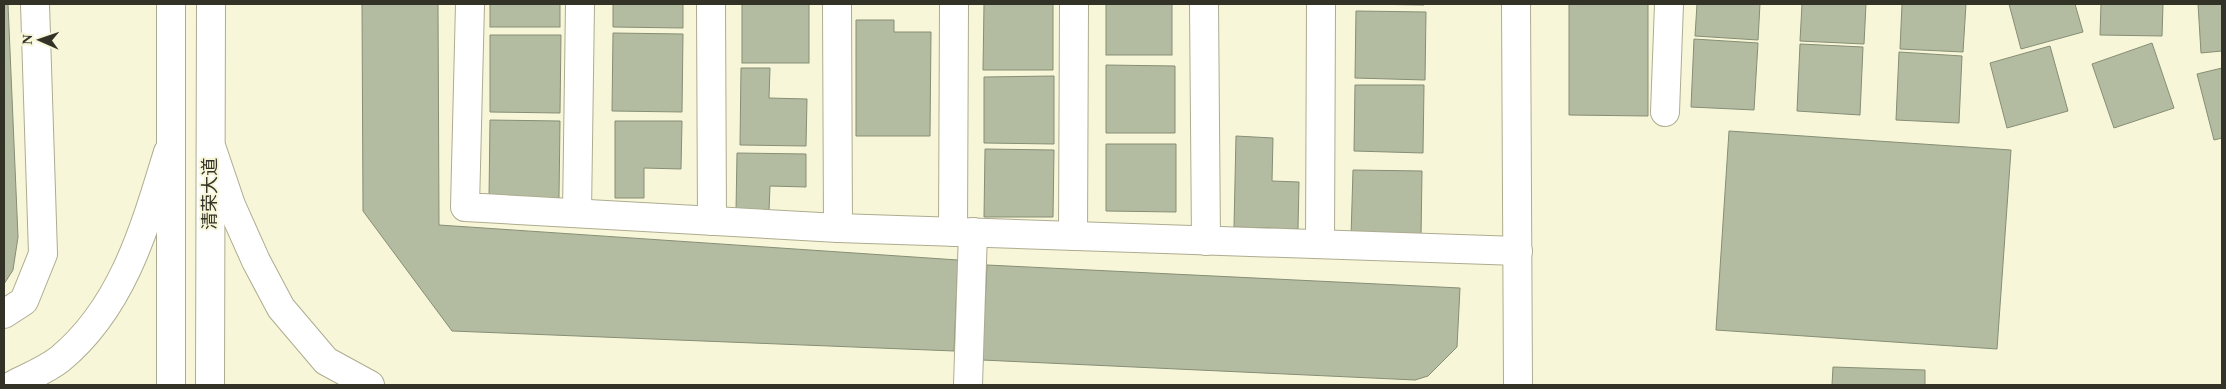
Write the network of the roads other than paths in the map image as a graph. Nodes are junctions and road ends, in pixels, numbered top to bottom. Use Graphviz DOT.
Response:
graph roads {
  1 [pos="35,4"];
  2 [pos="171,4"];
  3 [pos="211,4"];
  4 [pos="470,4"];
  5 [pos="580,4"];
  6 [pos="711,4"];
  7 [pos="837,4"];
  8 [pos="954,4"];
  9 [pos="1074,4"];
  10 [pos="1204,4"];
  11 [pos="1320,4"];
  12 [pos="1516,4"];
  13 [pos="1669,4"];
  14 [pos="1665,112"];
  15 [pos="171,141"];
  16 [pos="210,143"];
  17 [pos="577,213"];
  18 [pos="712,221"];
  19 [pos="838,228"];
  20 [pos="963,232"];
  21 [pos="1074,236"];
  22 [pos="1206,240"];
  23 [pos="1320,244"];
  24 [pos="1518,251"];
  25 [pos="4,314"];
  26 [pos="13,385"];
  27 [pos="171,385"];
  28 [pos="210,385"];
  29 [pos="370,385"];
  30 [pos="968,385"];
  31 [pos="1518,385"];
  1 -- 25 [label="street"];
  2 -- 15 [label="street"];
  3 -- 16 [label="street, 清荣大道"];
  4 -- 17 [label="street"];
  5 -- 17 [label="street"];
  6 -- 18 [label="street"];
  7 -- 19 [label="street"];
  8 -- 20 [label="street"];
  9 -- 21 [label="street"];
  10 -- 22 [label="street"];
  11 -- 23 [label="street"];
  12 -- 24 [label="street"];
  13 -- 14 [label="street"];
  15 -- 26 [label="street"];
  15 -- 27 [label="street"];
  16 -- 28 [label="street, 清荣大道"];
  16 -- 29 [label="street"];
  17 -- 18 [label="street"];
  18 -- 19 [label="street"];
  19 -- 20 [label="street"];
  20 -- 21 [label="street"];
  20 -- 30 [label="street"];
  21 -- 22 [label="street"];
  22 -- 23 [label="street"];
  23 -- 24 [label="street"];
  24 -- 31 [label="street"];
}
